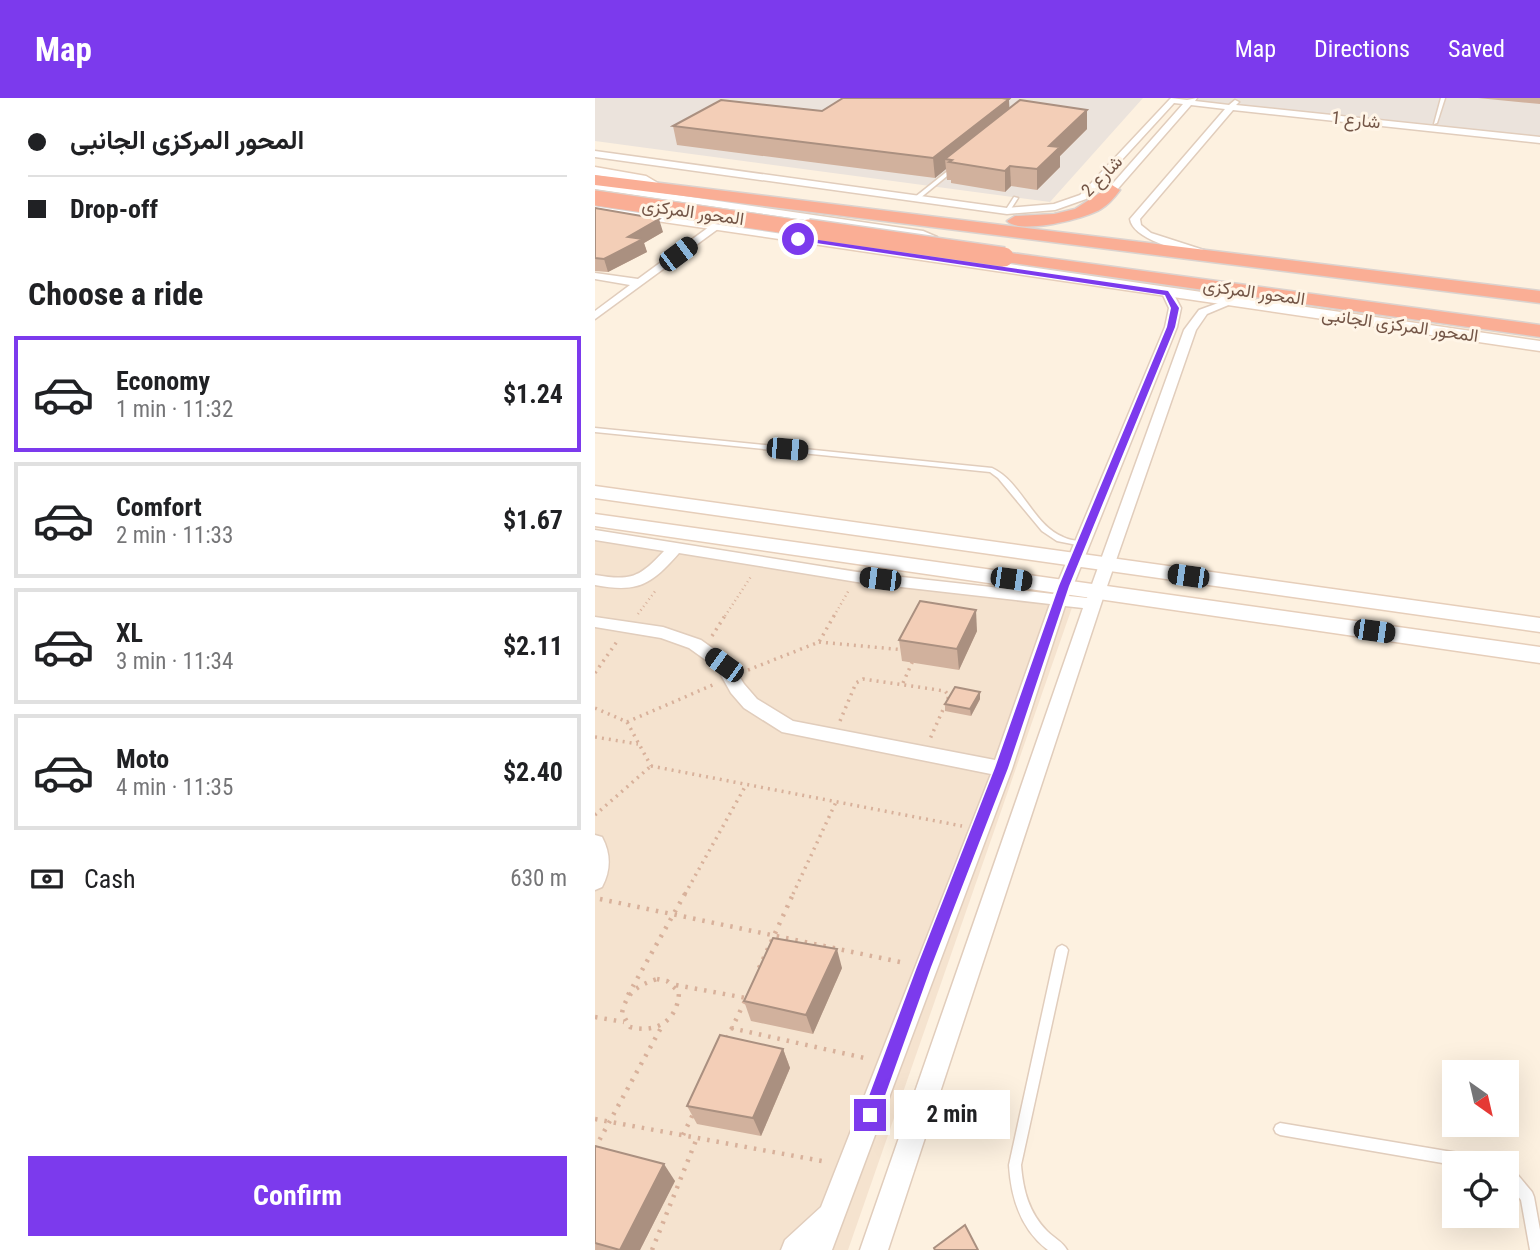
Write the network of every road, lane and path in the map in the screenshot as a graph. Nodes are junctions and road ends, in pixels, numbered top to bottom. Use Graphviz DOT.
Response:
graph roads {
  1 [pos="1443,98"];
  2 [pos="1174,99"];
  3 [pos="1192,100"];
  4 [pos="1235,103"];
  5 [pos="1435,123"];
  6 [pos="1540,134"];
  7 [pos="1540,140"];
  8 [pos="595,154"];
  9 [pos="959,164"];
  10 [pos="595,168"];
  11 [pos="595,180"];
  12 [pos="595,186"];
  13 [pos="662,189"];
  14 [pos="1112,190"];
  15 [pos="595,198"];
  16 [pos="917,198"];
  17 [pos="1016,198"];
  18 [pos="595,208"];
  19 [pos="1007,211"];
  20 [pos="717,226"];
  21 [pos="907,255"];
  22 [pos="1226,260"];
  23 [pos="595,276"];
  24 [pos="640,283"];
  25 [pos="1168,293"];
  26 [pos="1540,297"];
  27 [pos="1232,302"];
  28 [pos="595,316"];
  29 [pos="1180,329"];
  30 [pos="1540,331"];
  31 [pos="1540,346"];
  32 [pos="595,430"];
  33 [pos="595,492"];
  34 [pos="601,533"];
  35 [pos="676,547"];
  36 [pos="1078,552"];
  37 [pos="762,560"];
  38 [pos="1107,564"];
  39 [pos="857,577"];
  40 [pos="595,580"];
  41 [pos="1062,593"];
  42 [pos="1095,598"];
  43 [pos="595,622"];
  44 [pos="1540,625"];
  45 [pos="628,627"];
  46 [pos="819,642"];
  47 [pos="703,649"];
  48 [pos="906,650"];
  49 [pos="918,651"];
  50 [pos="1540,655"];
  51 [pos="595,673"];
  52 [pos="731,677"];
  53 [pos="903,683"];
  54 [pos="595,708"];
  55 [pos="627,722"];
  56 [pos="833,736"];
  57 [pos="595,737"];
  58 [pos="639,744"];
  59 [pos="924,753"];
  60 [pos="651,766"];
  61 [pos="1002,768"];
  62 [pos="746,785"];
  63 [pos="836,802"];
  64 [pos="595,815"];
  65 [pos="978,829"];
  66 [pos="595,843"];
  67 [pos="595,881"];
  68 [pos="595,898"];
  69 [pos="673,915"];
  70 [pos="775,936"];
  71 [pos="1062,950"];
  72 [pos="924,967"];
  73 [pos="756,976"];
  74 [pos="675,985"];
  75 [pos="751,987"];
  76 [pos="628,995"];
  77 [pos="746,998"];
  78 [pos="595,1017"];
  79 [pos="624,1022"];
  80 [pos="663,1024"];
  81 [pos="731,1028"];
  82 [pos="726,1040"];
  83 [pos="890,1063"];
  84 [pos="699,1100"];
  85 [pos="595,1119"];
  86 [pos="608,1122"];
  87 [pos="1280,1129"];
  88 [pos="683,1135"];
  89 [pos="697,1138"];
  90 [pos="595,1148"];
  91 [pos="1442,1156"];
  92 [pos="849,1167"];
  93 [pos="1519,1187"];
  94 [pos="832,1213"];
  95 [pos="1053,1248"];
  96 [pos="652,1250"];
  97 [pos="795,1250"];
  98 [pos="818,1250"];
  99 [pos="874,1250"];
  100 [pos="1537,1250"];
  1 -- 5 [label="lane"];
  2 -- 3 [label="street, شارع 1"];
  2 -- 19 [label="street, شارع 2"];
  3 -- 4 [label="street, شارع 1"];
  3 -- 14 [label="street, شارع 2"];
  4 -- 5 [label="street, شارع 1"];
  4 -- 7 [label="street, شارع 1"];
  4 -- 22 [label="street"];
  5 -- 6 [label="street, شارع 1"];
  8 -- 16 [label="street"];
  9 -- 16 [label="lane"];
  10 -- 13 [label="street"];
  10 -- 14 [label="highway"];
  11 -- 13 [label="highway, المحور المركزى"];
  12 -- 21 [label="street"];
  13 -- 22 [label="highway, المحور المركزى"];
  15 -- 30 [label="highway, المحور المركزى, bridge"];
  16 -- 19 [label="street"];
  17 -- 19 [label="lane"];
  18 -- 20 [label="street, المحور المركزى الجانبى"];
  20 -- 21 [label="street, المحور المركزى الجانبى"];
  20 -- 24 [label="street"];
  21 -- 25 [label="street, المحور المركزى الجانبى"];
  22 -- 26 [label="highway, المحور المركزى"];
  23 -- 24 [label="street"];
  24 -- 28 [label="street"];
  25 -- 27 [label="street, المحور المركزى الجانبى"];
  25 -- 29 [label="street"];
  27 -- 29 [label="street"];
  27 -- 31 [label="street, المحور المركزى الجانبى"];
  29 -- 36 [label="street"];
  29 -- 38 [label="street"];
  32 -- 36 [label="lane"];
  33 -- 36 [label="street"];
  34 -- 35 [label="street"];
  34 -- 41 [label="street"];
  35 -- 37 [label="street"];
  35 -- 40 [label="street"];
  36 -- 38 [label="street"];
  36 -- 41 [label="street"];
  37 -- 39 [label="street"];
  37 -- 47 [label="path"];
  38 -- 42 [label="street"];
  38 -- 44 [label="street"];
  39 -- 41 [label="street"];
  39 -- 46 [label="path"];
  41 -- 42 [label="street"];
  41 -- 61 [label="street"];
  42 -- 50 [label="street"];
  42 -- 99 [label="street"];
  43 -- 45 [label="street"];
  45 -- 47 [label="street"];
  45 -- 51 [label="path"];
  46 -- 48 [label="path"];
  46 -- 52 [label="path"];
  47 -- 52 [label="street"];
  49 -- 53 [label="path"];
  52 -- 55 [label="path"];
  52 -- 56 [label="street"];
  53 -- 56 [label="path"];
  53 -- 59 [label="path"];
  54 -- 55 [label="path"];
  55 -- 58 [label="path"];
  56 -- 59 [label="street"];
  57 -- 58 [label="path"];
  58 -- 60 [label="path"];
  59 -- 61 [label="street"];
  60 -- 62 [label="path"];
  60 -- 64 [label="path"];
  61 -- 65 [label="street"];
  62 -- 63 [label="path"];
  62 -- 69 [label="path"];
  63 -- 65 [label="path"];
  63 -- 70 [label="path"];
  65 -- 72 [label="street"];
  66 -- 67 [label="street"];
  68 -- 69 [label="path"];
  69 -- 70 [label="path"];
  69 -- 76 [label="path"];
  70 -- 72 [label="path"];
  70 -- 73 [label="path"];
  71 -- 95 [label="lane"];
  72 -- 83 [label="street"];
  74 -- 76 [label="path"];
  74 -- 77 [label="path"];
  74 -- 80 [label="path"];
  75 -- 77 [label="path"];
  76 -- 79 [label="path"];
  77 -- 81 [label="path"];
  78 -- 79 [label="path"];
  79 -- 80 [label="path"];
  80 -- 86 [label="path"];
  81 -- 82 [label="path"];
  81 -- 83 [label="path"];
  83 -- 92 [label="street"];
  84 -- 88 [label="path"];
  85 -- 86 [label="path"];
  86 -- 88 [label="path"];
  86 -- 90 [label="path"];
  87 -- 91 [label="lane"];
  88 -- 89 [label="path"];
  89 -- 92 [label="path"];
  89 -- 96 [label="path"];
  92 -- 94 [label="street"];
  93 -- 100 [label="lane"];
  94 -- 97 [label="street"];
  94 -- 98 [label="street"];
}
